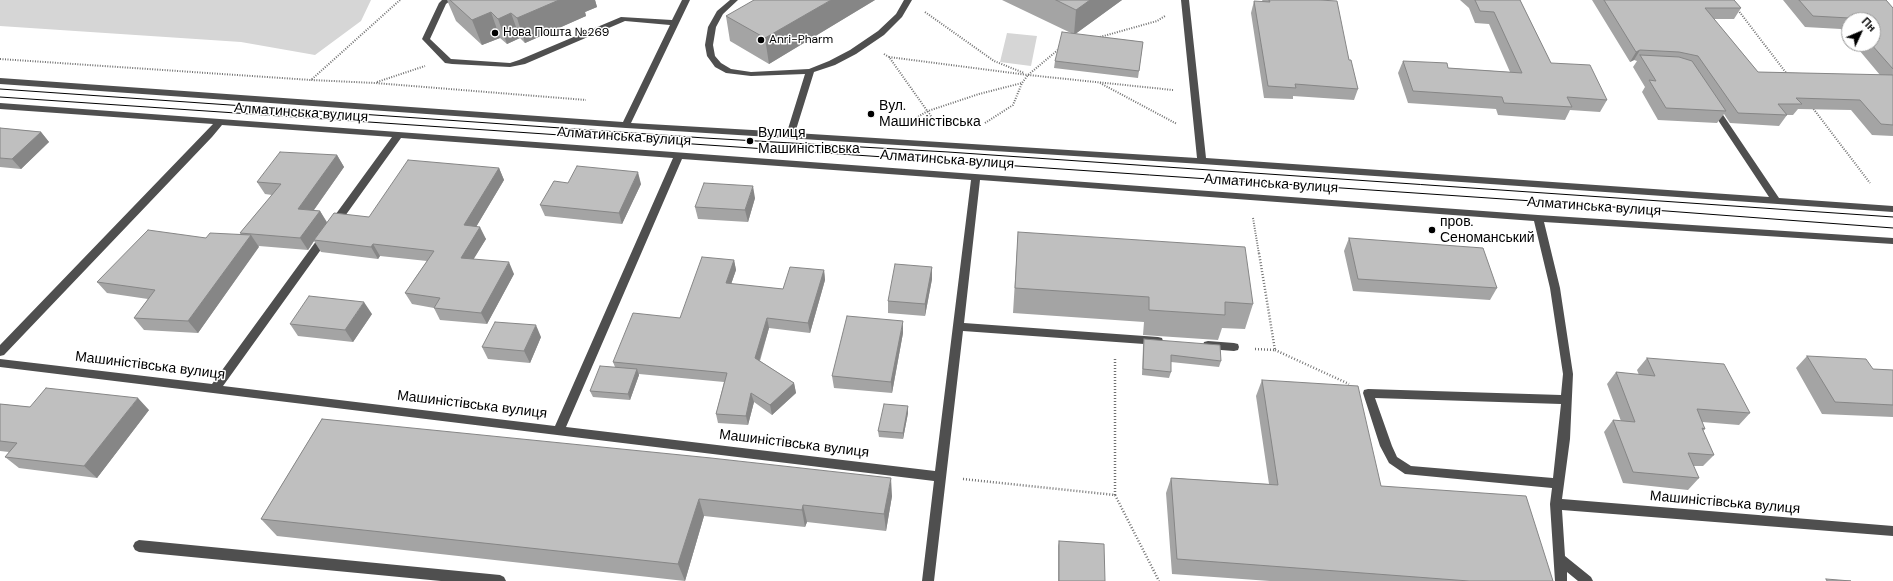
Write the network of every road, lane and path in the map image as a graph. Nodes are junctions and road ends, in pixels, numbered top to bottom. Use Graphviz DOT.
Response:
graph roads {
  1 [pos="447,0"];
  2 [pos="686,0"];
  3 [pos="734,0"];
  4 [pos="908,0"];
  5 [pos="1186,2"];
  6 [pos="1735,6"];
  7 [pos="922,10"];
  8 [pos="675,24"];
  9 [pos="1097,38"];
  10 [pos="867,42"];
  11 [pos="1059,49"];
  12 [pos="889,57"];
  13 [pos="445,58"];
  14 [pos="0,59"];
  15 [pos="810,71"];
  16 [pos="1028,75"];
  17 [pos="1788,76"];
  18 [pos="311,80"];
  19 [pos="0,81"];
  20 [pos="1098,82"];
  21 [pos="375,83"];
  22 [pos="1022,83"];
  23 [pos="1195,92"];
  24 [pos="1808,101"];
  25 [pos="1710,102"];
  26 [pos="0,106"];
  27 [pos="928,111"];
  28 [pos="916,118"];
  29 [pos="933,119"];
  30 [pos="220,122"];
  31 [pos="986,123"];
  32 [pos="626,125"];
  33 [pos="400,134"];
  34 [pos="790,135"];
  35 [pos="1200,137"];
  36 [pos="679,155"];
  37 [pos="1202,161"];
  38 [pos="976,176"];
  39 [pos="1870,183"];
  40 [pos="1776,201"];
  41 [pos="1893,209"];
  42 [pos="1252,210"];
  43 [pos="1538,218"];
  44 [pos="1893,241"];
  45 [pos="958,327"];
  46 [pos="1115,338"];
  47 [pos="1167,342"];
  48 [pos="1197,344"];
  49 [pos="1234,347"];
  50 [pos="1275,350"];
  51 [pos="0,352"];
  52 [pos="0,363"];
  53 [pos="215,389"];
  54 [pos="1368,393"];
  55 [pos="1566,400"];
  56 [pos="559,430"];
  57 [pos="940,477"];
  58 [pos="1558,483"];
  59 [pos="1115,495"];
  60 [pos="1556,504"];
  61 [pos="1893,532"];
  62 [pos="139,546"];
  63 [pos="1559,558"];
  64 [pos="500,581"];
  65 [pos="928,581"];
  66 [pos="1159,581"];
  67 [pos="1561,581"];
  68 [pos="1587,581"];
  1 -- 13 [label="street"];
  2 -- 8 [label="street"];
  3 -- 15 [label="street"];
  4 -- 10 [label="street"];
  5 -- 9 [label="path"];
  5 -- 23 [label="street"];
  6 -- 17 [label="path"];
  7 -- 16 [label="path"];
  8 -- 13 [label="street"];
  8 -- 32 [label="street"];
  10 -- 12 [label="path"];
  10 -- 15 [label="street"];
  11 -- 16 [label="path"];
  12 -- 16 [label="path"];
  12 -- 27 [label="path"];
  13 -- 21 [label="path"];
  14 -- 18 [label="path"];
  15 -- 34 [label="street"];
  16 -- 20 [label="path"];
  16 -- 22 [label="path"];
  19 -- 32 [label="street, Алматинська вулиця"];
  20 -- 23 [label="path"];
  20 -- 35 [label="path"];
  22 -- 27 [label="path"];
  22 -- 31 [label="path"];
  23 -- 35 [label="street"];
  24 -- 39 [label="path"];
  25 -- 40 [label="street"];
  26 -- 30 [label="street, Алматинська вулиця"];
  27 -- 28 [label="path"];
  27 -- 29 [label="path"];
  30 -- 33 [label="street, Алматинська вулиця"];
  30 -- 51 [label="street"];
  32 -- 34 [label="street, Алматинська вулиця"];
  33 -- 36 [label="street, Алматинська вулиця"];
  33 -- 53 [label="street"];
  34 -- 37 [label="street, Алматинська вулиця"];
  35 -- 37 [label="street"];
  36 -- 38 [label="street, Алматинська вулиця"];
  36 -- 56 [label="street"];
  37 -- 40 [label="street, Алматинська вулиця"];
  38 -- 43 [label="street, Алматинська вулиця"];
  38 -- 45 [label="street"];
  40 -- 41 [label="street, Алматинська вулиця"];
  42 -- 50 [label="path"];
  43 -- 44 [label="street, Алматинська вулиця"];
  43 -- 55 [label="street"];
  45 -- 46 [label="street"];
  45 -- 57 [label="street"];
  46 -- 47 [label="street"];
  46 -- 59 [label="path"];
  48 -- 49 [label="street"];
  49 -- 50 [label="path"];
  50 -- 54 [label="path"];
  52 -- 53 [label="street, Машиністівська вулиця"];
  53 -- 56 [label="street, Машиністівська вулиця"];
  54 -- 55 [label="street"];
  54 -- 58 [label="street"];
  55 -- 58 [label="street"];
  56 -- 57 [label="street, Машиністівська вулиця"];
  57 -- 59 [label="path"];
  57 -- 65 [label="street"];
  58 -- 60 [label="street"];
  59 -- 66 [label="path"];
  60 -- 61 [label="street, Машиністівська вулиця"];
  60 -- 63 [label="street"];
  62 -- 64 [label="street"];
  63 -- 67 [label="street"];
  63 -- 68 [label="street"];
}
